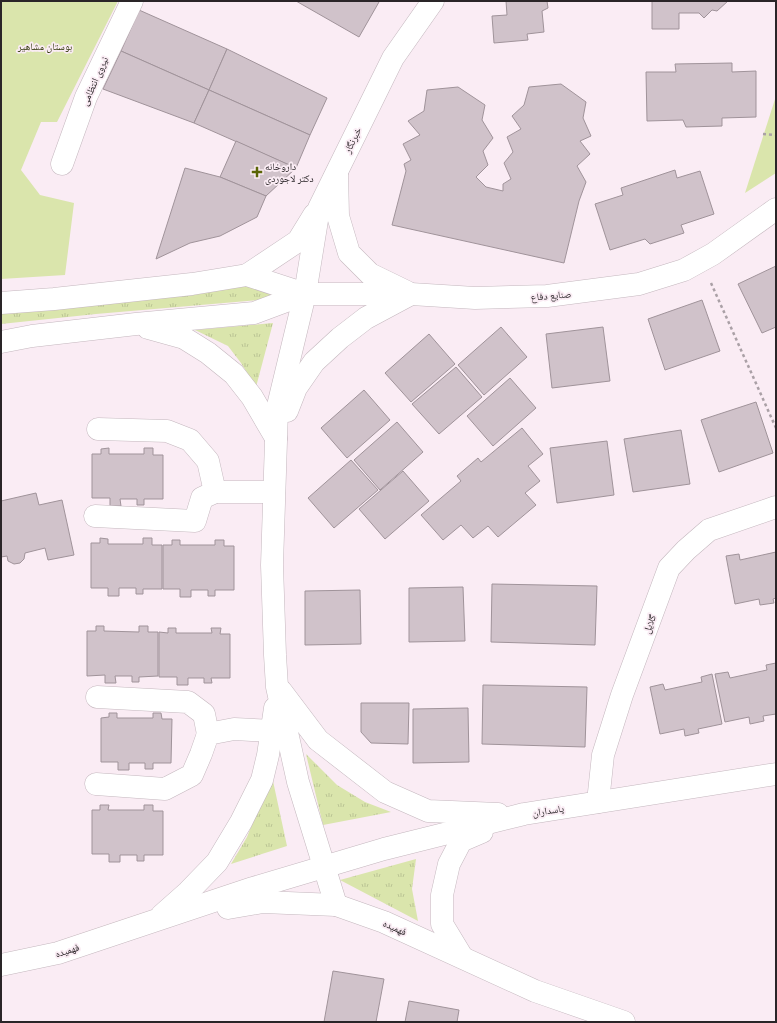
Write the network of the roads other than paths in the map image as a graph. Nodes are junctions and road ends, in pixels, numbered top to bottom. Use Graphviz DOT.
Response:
graph roads {
  1 [pos="132,1"];
  2 [pos="434,1"];
  3 [pos="62,164"];
  4 [pos="337,171"];
  5 [pos="319,208"];
  6 [pos="776,209"];
  7 [pos="247,275"];
  8 [pos="305,294"];
  9 [pos="411,294"];
  10 [pos="1,303"];
  11 [pos="136,324"];
  12 [pos="1,342"];
  13 [pos="98,429"];
  14 [pos="276,438"];
  15 [pos="215,492"];
  16 [pos="274,492"];
  17 [pos="776,507"];
  18 [pos="95,516"];
  19 [pos="277,687"];
  20 [pos="97,697"];
  21 [pos="273,730"];
  22 [pos="208,734"];
  23 [pos="776,774"];
  24 [pos="96,784"];
  25 [pos="598,802"];
  26 [pos="524,814"];
  27 [pos="325,867"];
  28 [pos="336,905"];
  29 [pos="154,922"];
  30 [pos="462,957"];
  31 [pos="1,965"];
  32 [pos="624,1022"];
  1 -- 3 [label="street, نیروی انتظامی"];
  2 -- 4 [label="street, خبرنگار"];
  4 -- 5 [label="street, خبرنگار"];
  4 -- 9 [label="street"];
  5 -- 7 [label="street"];
  5 -- 8 [label="street, خبرنگار"];
  6 -- 9 [label="street, صنایع دفاع"];
  7 -- 8 [label="street"];
  7 -- 10 [label="street"];
  8 -- 9 [label="street, صنایع دفاع"];
  8 -- 11 [label="street"];
  8 -- 14 [label="street, خبرنگار"];
  9 -- 14 [label="street"];
  11 -- 12 [label="street"];
  11 -- 14 [label="street"];
  13 -- 15 [label="street"];
  14 -- 16 [label="street, خبرنگار"];
  15 -- 16 [label="street"];
  15 -- 18 [label="street"];
  16 -- 19 [label="street, خبرنگار"];
  17 -- 25 [label="street, گلایل"];
  19 -- 21 [label="street"];
  19 -- 26 [label="street"];
  19 -- 27 [label="street"];
  20 -- 22 [label="street"];
  21 -- 22 [label="street"];
  21 -- 29 [label="street"];
  22 -- 24 [label="street"];
  23 -- 25 [label="street, پاسداران"];
  25 -- 26 [label="street, پاسداران"];
  26 -- 27 [label="street, پاسداران"];
  26 -- 30 [label="street"];
  27 -- 28 [label="street"];
  27 -- 29 [label="street, فهمیده"];
  28 -- 29 [label="street, فهمیده"];
  28 -- 30 [label="street, فهمیده"];
  29 -- 31 [label="street, فهمیده"];
  30 -- 32 [label="street, فهمیده"];
}
